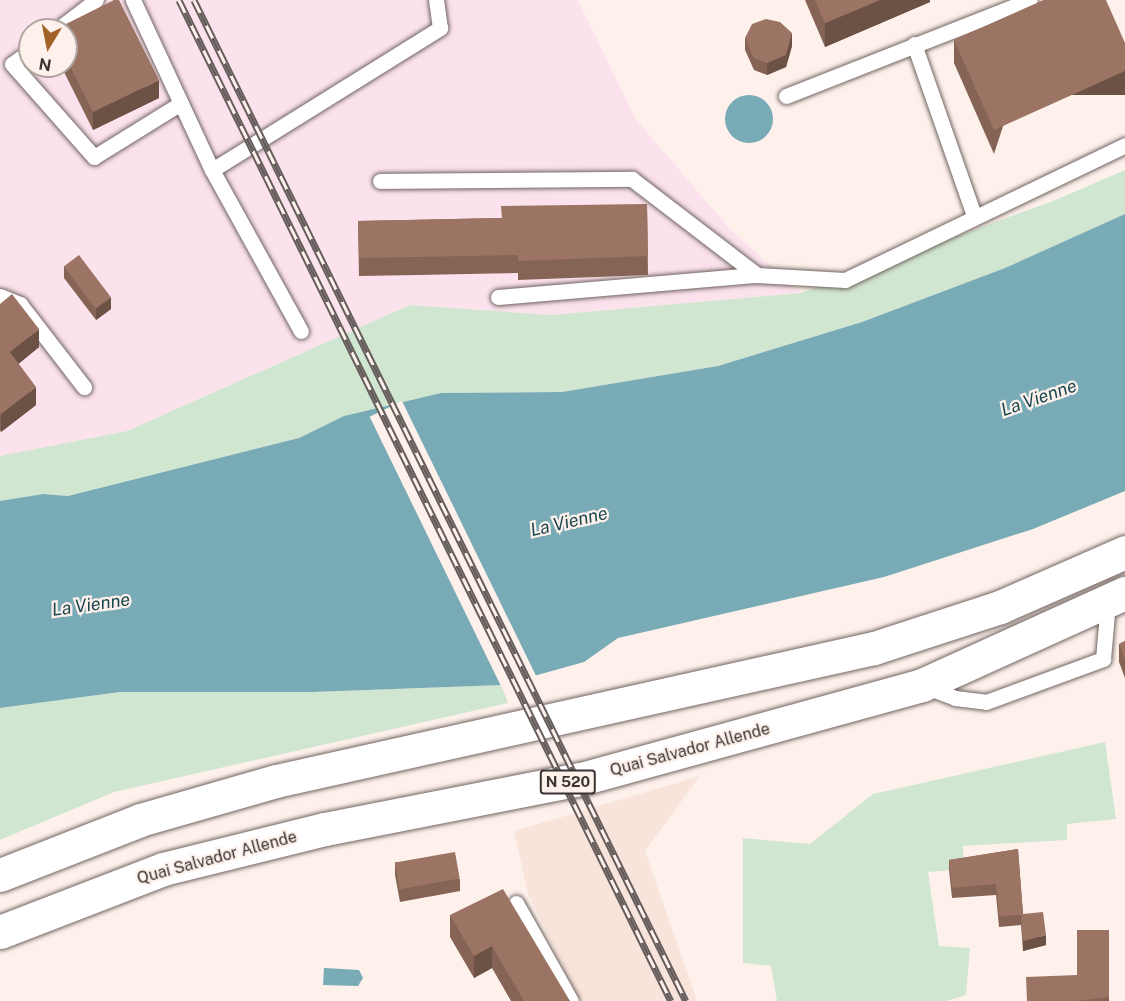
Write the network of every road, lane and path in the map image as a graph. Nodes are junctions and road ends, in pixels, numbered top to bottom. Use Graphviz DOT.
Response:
graph roads {
  1 [pos="96,0"];
  2 [pos="133,0"];
  3 [pos="436,0"];
  4 [pos="1030,0"];
  5 [pos="73,18"];
  6 [pos="914,44"];
  7 [pos="18,60"];
  8 [pos="18,71"];
  9 [pos="24,78"];
  10 [pos="786,96"];
  11 [pos="181,103"];
  12 [pos="1125,145"];
  13 [pos="212,170"];
  14 [pos="380,181"];
  15 [pos="974,215"];
  16 [pos="757,275"];
  17 [pos="0,296"];
  18 [pos="498,297"];
  19 [pos="301,331"];
  20 [pos="84,387"];
  21 [pos="1125,552"];
  22 [pos="1117,597"];
  23 [pos="922,685"];
  24 [pos="0,875"];
  25 [pos="516,903"];
  26 [pos="0,932"];
  27 [pos="571,1001"];
  1 -- 5 [label="lane"];
  2 -- 11 [label="lane"];
  3 -- 13 [label="lane"];
  4 -- 6 [label="lane"];
  6 -- 10 [label="lane"];
  6 -- 15 [label="lane"];
  7 -- 8 [label="lane"];
  9 -- 11 [label="lane"];
  11 -- 13 [label="lane"];
  12 -- 15 [label="lane"];
  13 -- 19 [label="lane"];
  14 -- 16 [label="lane"];
  15 -- 16 [label="lane"];
  16 -- 18 [label="lane"];
  17 -- 20 [label="lane"];
  21 -- 24 [label="main road"];
  22 -- 23 [label="main road, Quai Salvador Allende / N 520"];
  22 -- 23 [label="lane"];
  23 -- 26 [label="main road, Quai Salvador Allende / N 520"];
  25 -- 27 [label="lane"];
}
